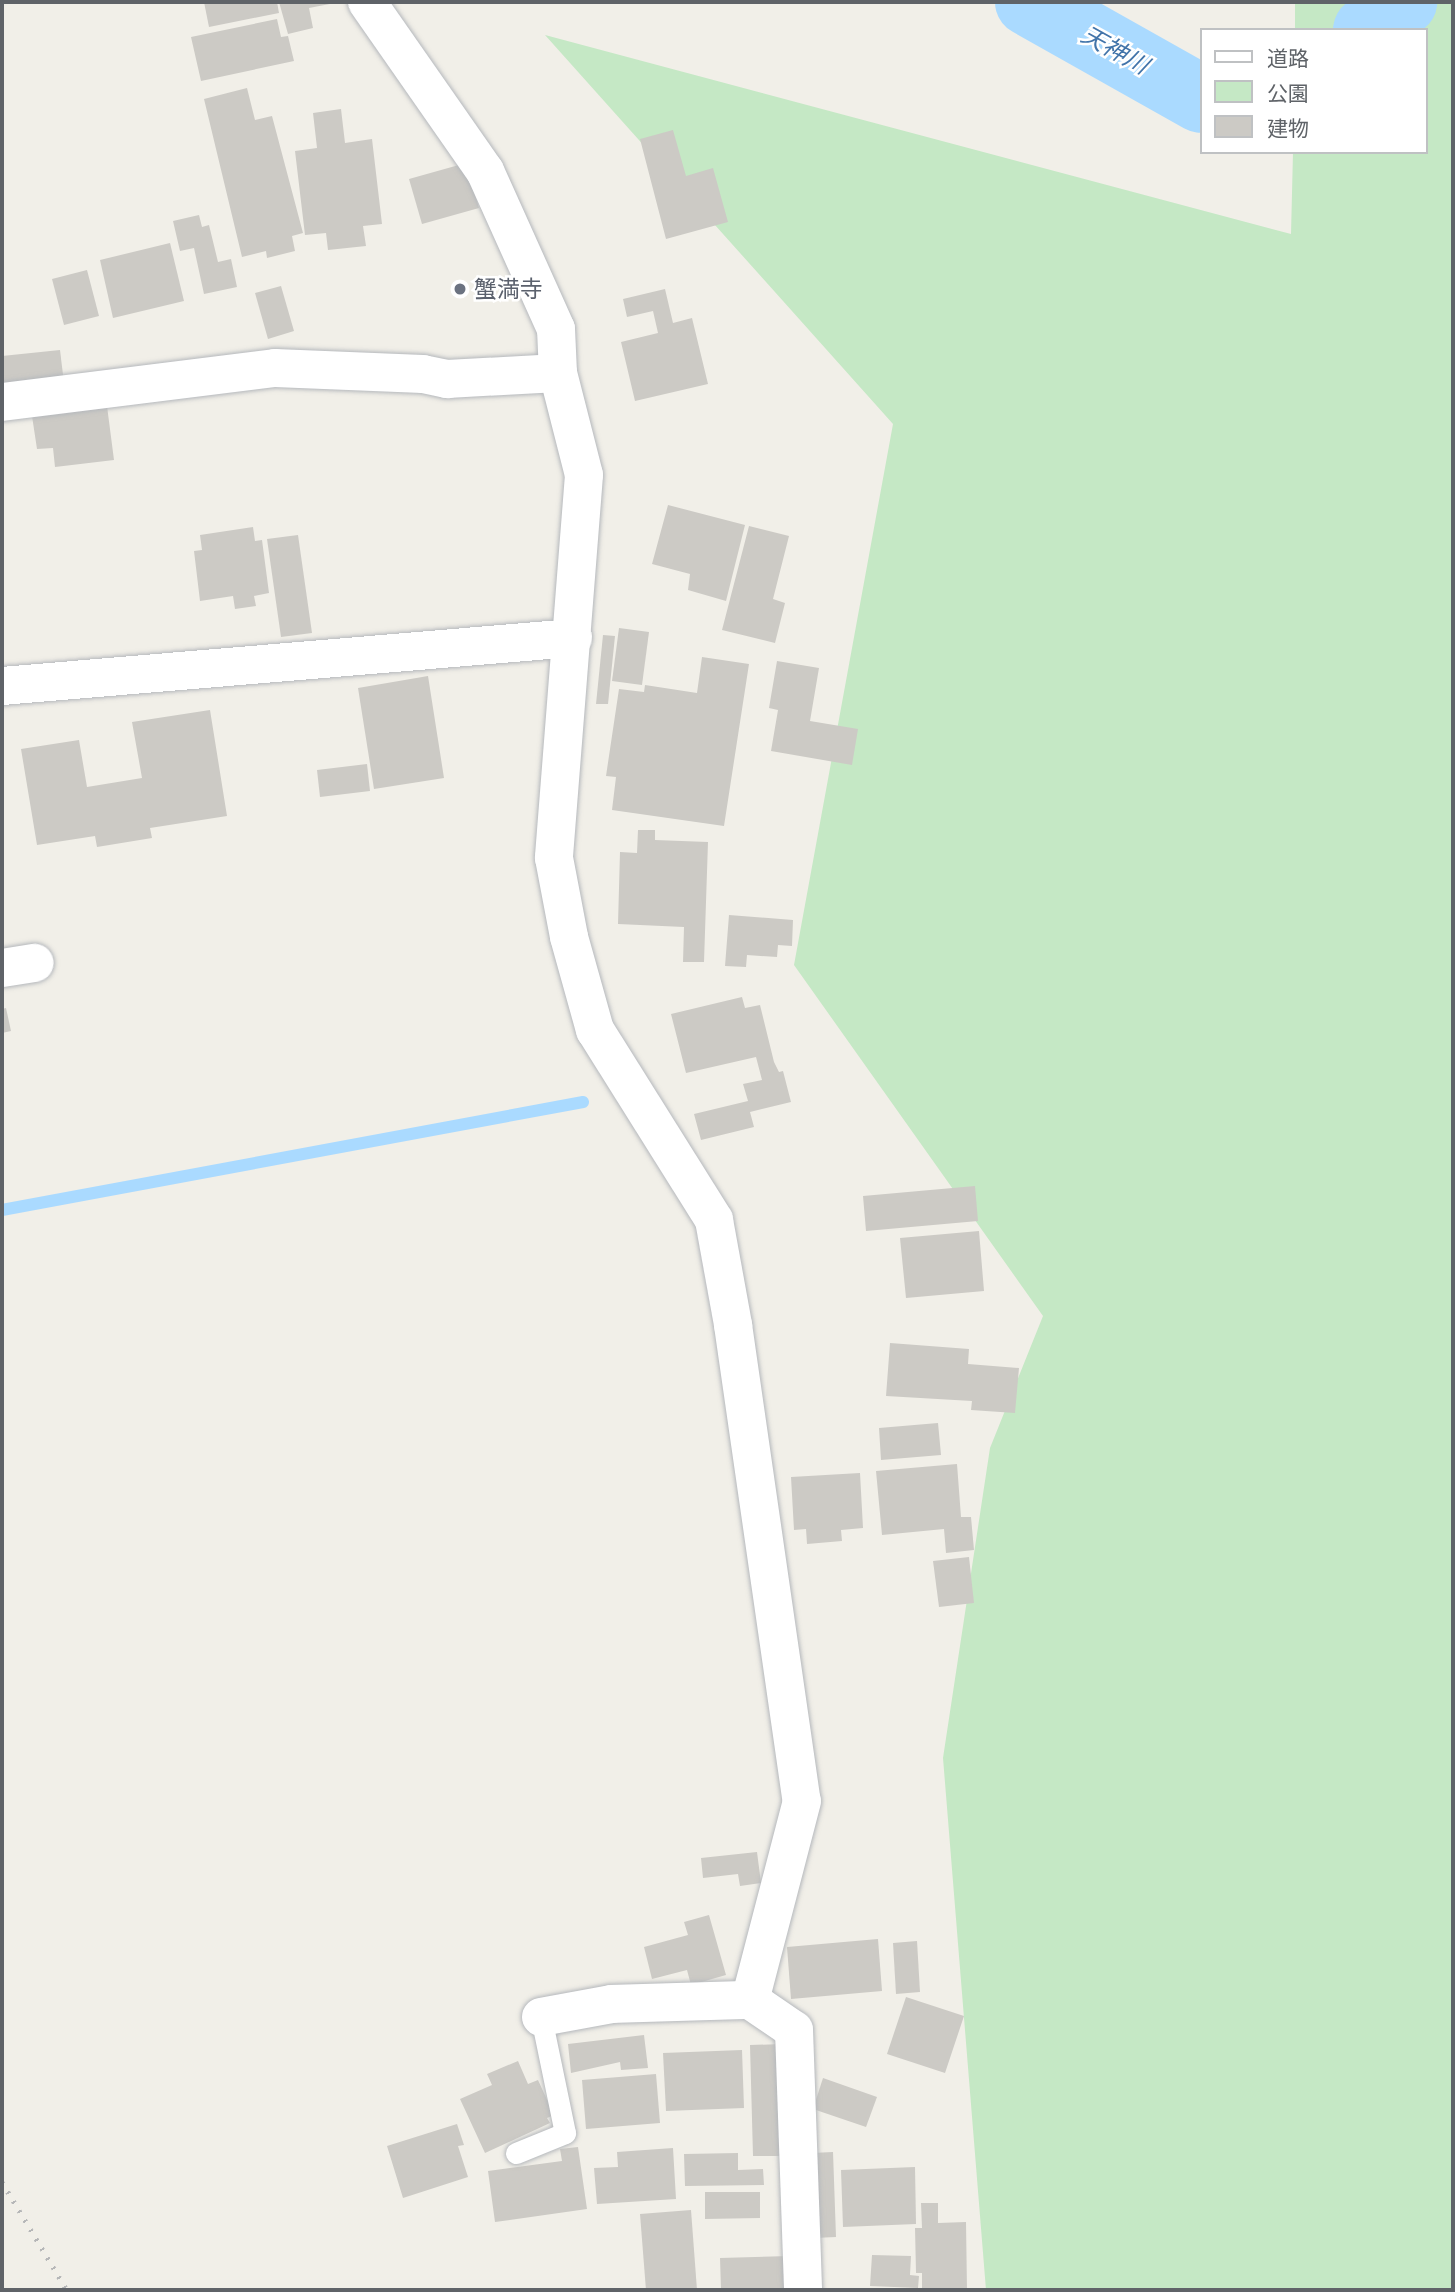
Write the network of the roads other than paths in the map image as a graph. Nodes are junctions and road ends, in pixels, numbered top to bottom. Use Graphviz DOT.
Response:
graph roads {
  1 [pos="367,2"];
  2 [pos="558,373"];
  3 [pos="2,402"];
  4 [pos="573,638"];
  5 [pos="2,686"];
  6 [pos="750,2000"];
  7 [pos="541,2017"];
  8 [pos="516,2152"];
  9 [pos="803,2290"];
  1 -- 2 [label="street"];
  2 -- 3 [label="street"];
  2 -- 4 [label="street"];
  4 -- 5 [label="street"];
  4 -- 6 [label="street"];
  6 -- 7 [label="street"];
  6 -- 9 [label="street"];
  7 -- 8 [label="lane"];
}
